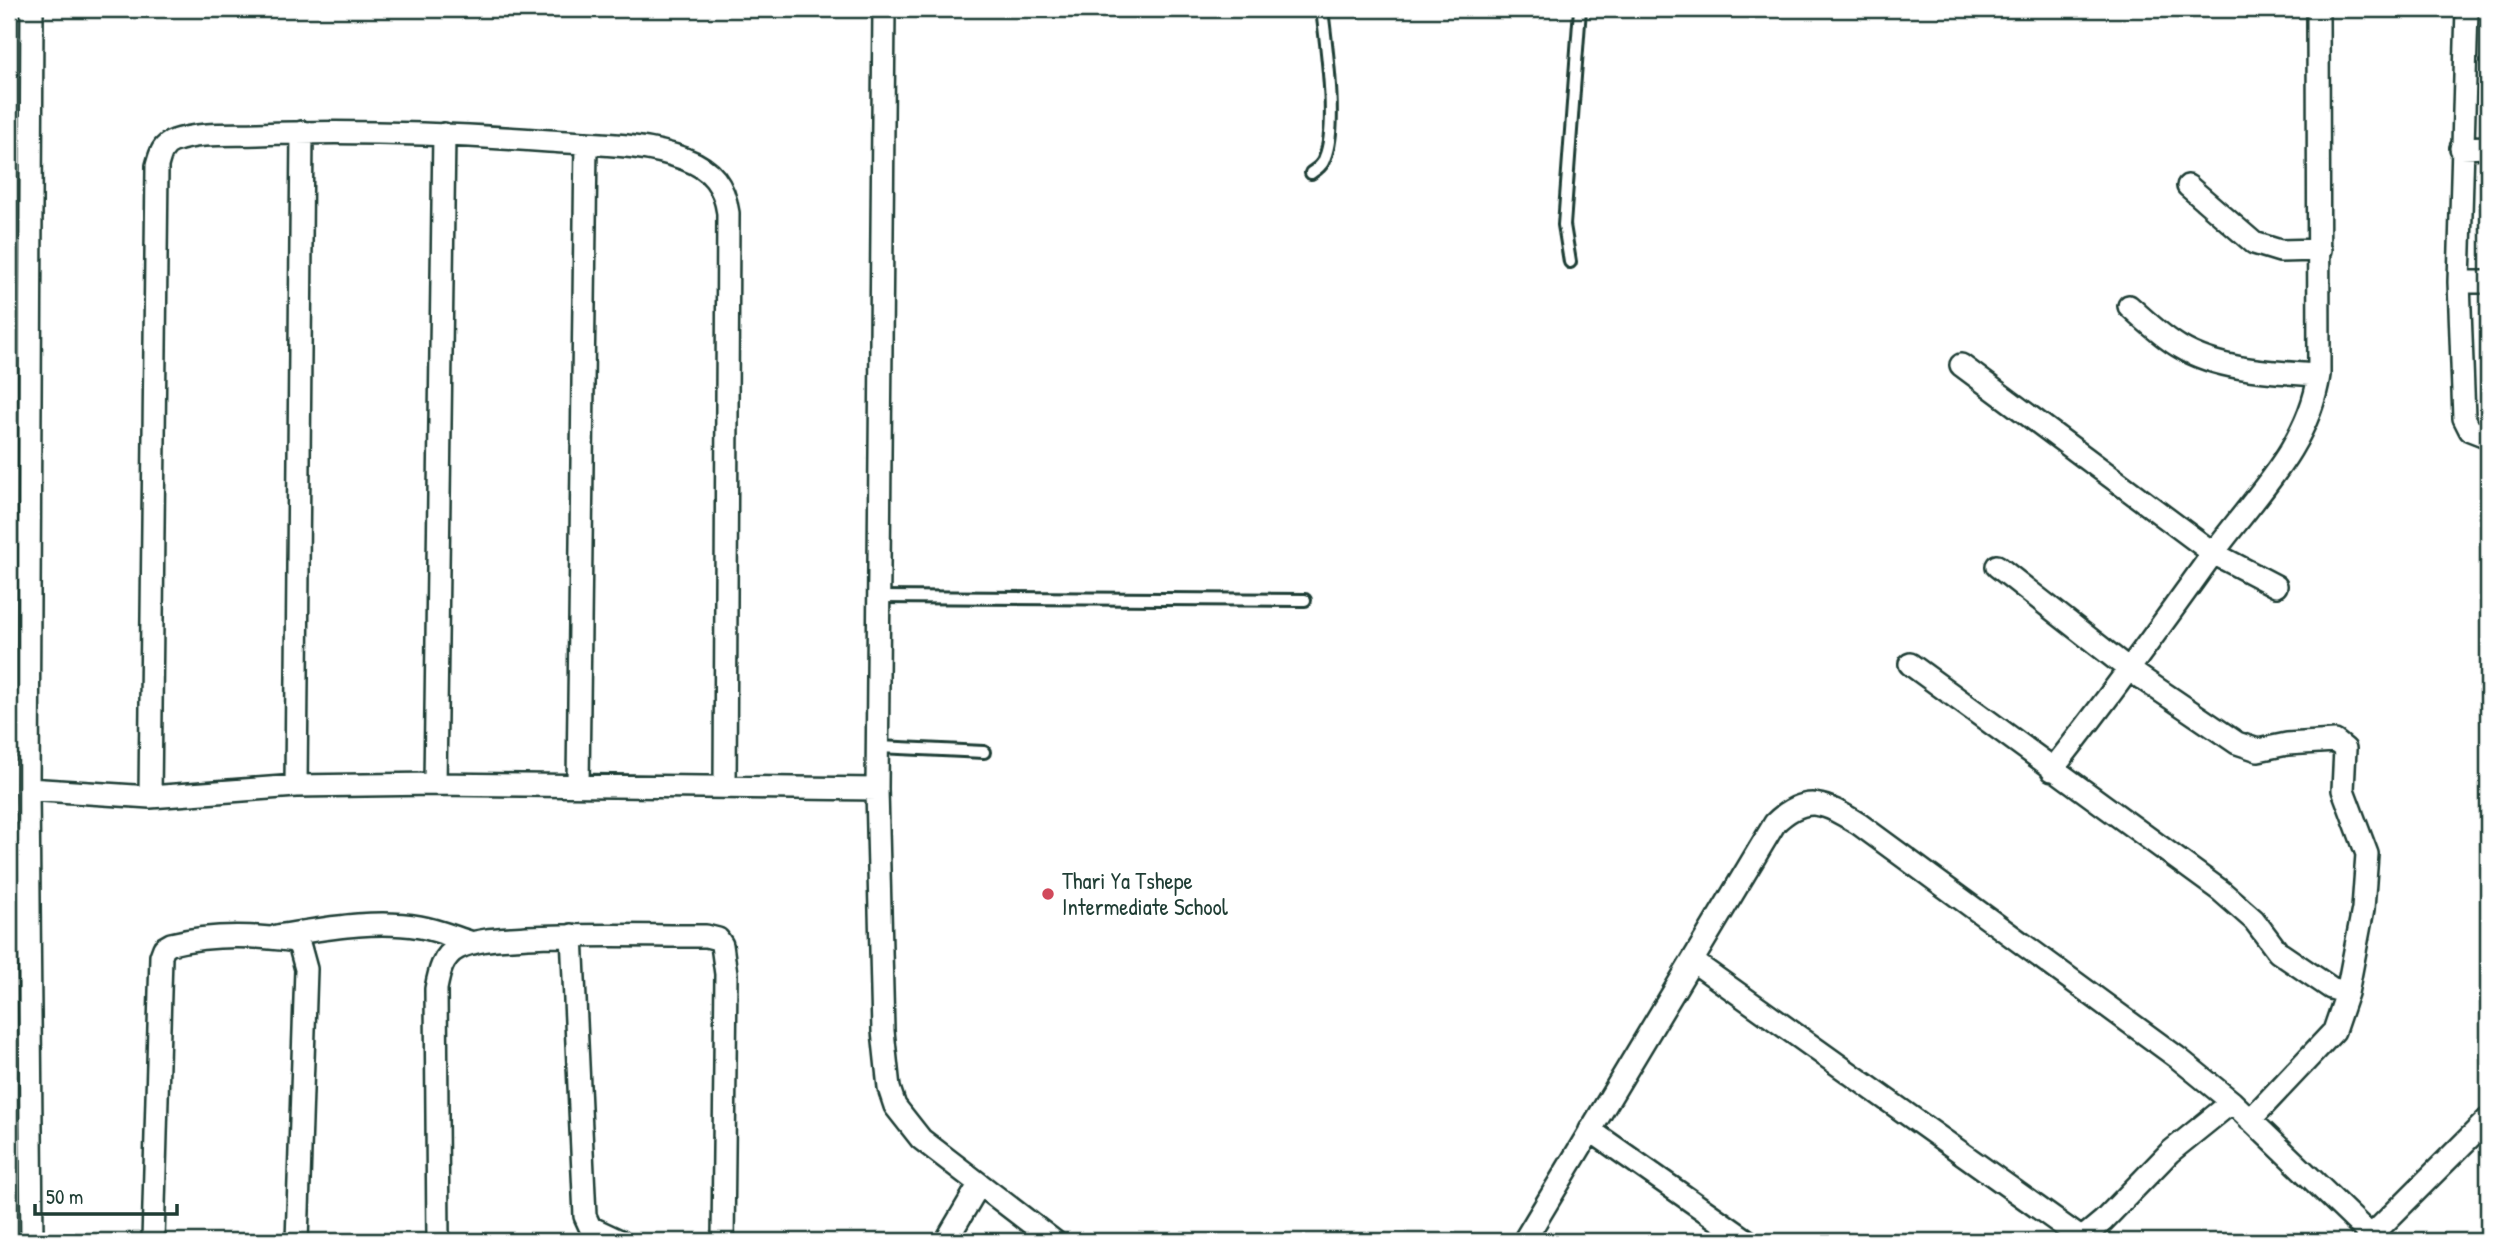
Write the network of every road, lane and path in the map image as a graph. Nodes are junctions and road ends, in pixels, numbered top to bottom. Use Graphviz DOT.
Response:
graph roads {
  1 [pos="32,9"];
  2 [pos="884,9"];
  3 [pos="1322,9"];
  4 [pos="1580,9"];
  5 [pos="2318,9"];
  6 [pos="2467,9"];
  7 [pos="302,132"];
  8 [pos="444,134"];
  9 [pos="586,143"];
  10 [pos="2488,147"];
  11 [pos="2461,148"];
  12 [pos="1311,173"];
  13 [pos="2188,186"];
  14 [pos="2320,250"];
  15 [pos="1570,262"];
  16 [pos="2459,282"];
  17 [pos="2488,282"];
  18 [pos="2129,306"];
  19 [pos="1961,365"];
  20 [pos="2319,375"];
  21 [pos="2488,437"];
  22 [pos="2213,553"];
  23 [pos="1997,566"];
  24 [pos="2276,586"];
  25 [pos="878,597"];
  26 [pos="1305,600"];
  27 [pos="1910,664"];
  28 [pos="2131,671"];
  29 [pos="879,747"];
  30 [pos="984,752"];
  31 [pos="2052,770"];
  32 [pos="435,784"];
  33 [pos="578,784"];
  34 [pos="296,786"];
  35 [pos="725,787"];
  36 [pos="28,789"];
  37 [pos="877,789"];
  38 [pos="150,797"];
  39 [pos="572,935"];
  40 [pos="268,937"];
  41 [pos="473,943"];
  42 [pos="1694,962"];
  43 [pos="2347,993"];
  44 [pos="2232,1102"];
  45 [pos="2488,1119"];
  46 [pos="2250,1120"];
  47 [pos="1590,1130"];
  48 [pos="979,1185"];
  49 [pos="2369,1239"];
  50 [pos="2080,1240"];
  51 [pos="32,1241"];
  52 [pos="153,1241"];
  53 [pos="297,1241"];
  54 [pos="438,1241"];
  55 [pos="620,1241"];
  56 [pos="723,1241"];
  57 [pos="946,1241"];
  58 [pos="1054,1241"];
  59 [pos="1524,1241"];
  60 [pos="1748,1241"];
  1 -- 36 [label="street"];
  2 -- 25 [label="street"];
  3 -- 12 [label="lane"];
  4 -- 15 [label="lane"];
  5 -- 14 [label="street"];
  6 -- 11 [label="street"];
  7 -- 8 [label="street"];
  7 -- 34 [label="street"];
  7 -- 38 [label="street"];
  8 -- 9 [label="street"];
  8 -- 32 [label="street"];
  9 -- 33 [label="street"];
  9 -- 35 [label="street"];
  10 -- 11 [label="street"];
  11 -- 16 [label="street"];
  13 -- 14 [label="street"];
  14 -- 20 [label="street"];
  16 -- 17 [label="street"];
  16 -- 21 [label="street"];
  18 -- 20 [label="street"];
  19 -- 22 [label="street"];
  20 -- 22 [label="street"];
  22 -- 24 [label="street"];
  22 -- 28 [label="street"];
  23 -- 28 [label="street"];
  25 -- 26 [label="lane"];
  25 -- 29 [label="street"];
  27 -- 31 [label="street"];
  28 -- 31 [label="street"];
  28 -- 43 [label="street"];
  29 -- 30 [label="lane"];
  29 -- 37 [label="street"];
  31 -- 43 [label="street"];
  32 -- 33 [label="street"];
  32 -- 34 [label="street"];
  33 -- 35 [label="street"];
  34 -- 38 [label="street"];
  35 -- 37 [label="street"];
  36 -- 38 [label="street"];
  36 -- 51 [label="street"];
  37 -- 48 [label="street"];
  39 -- 41 [label="street"];
  39 -- 55 [label="street"];
  39 -- 56 [label="street"];
  40 -- 41 [label="street"];
  40 -- 52 [label="street"];
  40 -- 53 [label="street"];
  41 -- 54 [label="street"];
  42 -- 44 [label="street"];
  42 -- 47 [label="street"];
  42 -- 50 [label="street"];
  43 -- 46 [label="street"];
  44 -- 46 [label="street"];
  44 -- 50 [label="street"];
  45 -- 49 [label="street"];
  46 -- 49 [label="street"];
  47 -- 59 [label="street"];
  47 -- 60 [label="street"];
  48 -- 57 [label="street"];
  48 -- 58 [label="street"];
}
